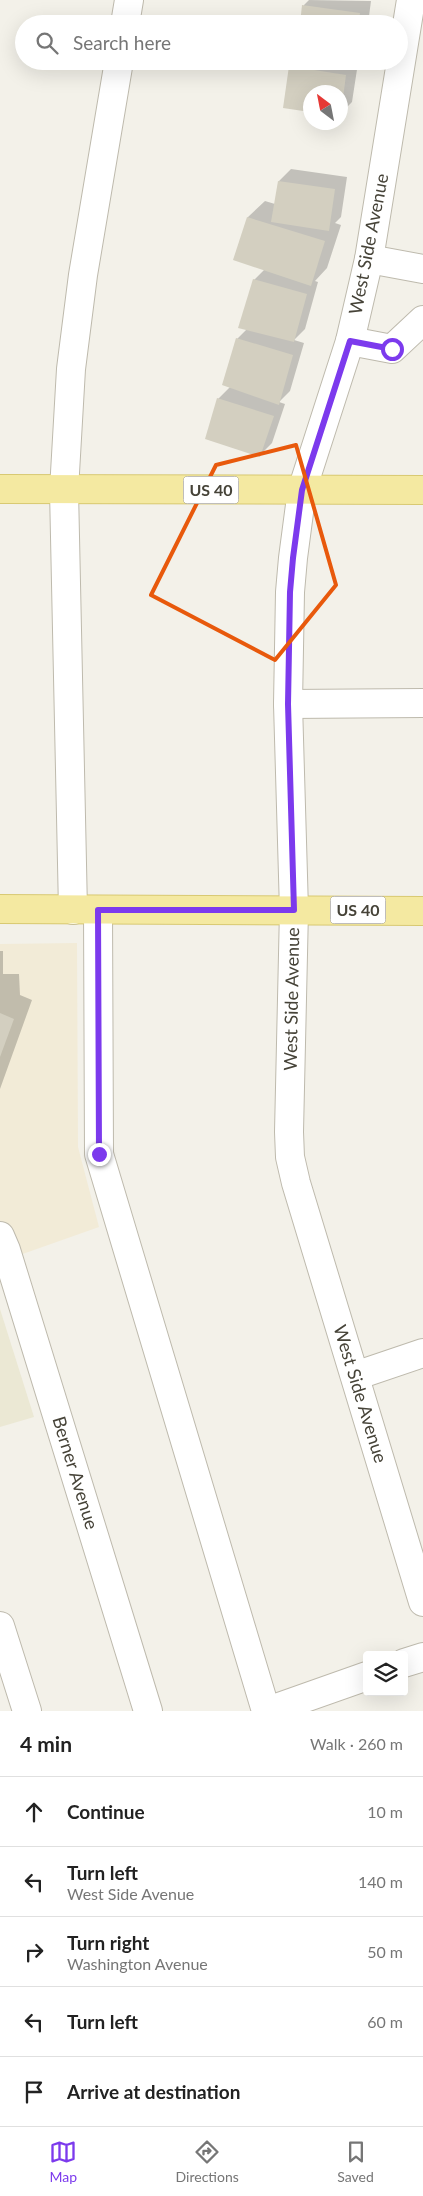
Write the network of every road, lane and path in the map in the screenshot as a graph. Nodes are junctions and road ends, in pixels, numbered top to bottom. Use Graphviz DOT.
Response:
graph roads {
  1 [pos="129,0"];
  2 [pos="411,0"];
  3 [pos="126,15"];
  4 [pos="408,18"];
  5 [pos="118,70"];
  6 [pos="400,70"];
  7 [pos="369,259"];
  8 [pos="423,269"];
  9 [pos="423,320"];
  10 [pos="350,341"];
  11 [pos="0,489"];
  12 [pos="64,490"];
  13 [pos="302,490"];
  14 [pos="423,490"];
  15 [pos="423,703"];
  16 [pos="288,704"];
  17 [pos="0,909"];
  18 [pos="85,910"];
  19 [pos="294,910"];
  20 [pos="423,910"];
  21 [pos="2,1246"];
  22 [pos="423,1353"];
  23 [pos="355,1376"];
  24 [pos="423,1602"];
  25 [pos="0,1626"];
  26 [pos="423,1657"];
  27 [pos="408,1662"];
  28 [pos="363,1677"];
  29 [pos="27,1711"];
  30 [pos="148,1711"];
  31 [pos="267,1711"];
  1 -- 3 [label="street"];
  2 -- 4 [label="street, West Side Avenue"];
  5 -- 12 [label="street"];
  6 -- 7 [label="street, West Side Avenue"];
  7 -- 8 [label="street"];
  7 -- 10 [label="street, West Side Avenue"];
  9 -- 10 [label="street"];
  10 -- 13 [label="street, West Side Avenue"];
  11 -- 12 [label="main road, US 40"];
  12 -- 13 [label="main road, US 40"];
  12 -- 18 [label="street"];
  13 -- 14 [label="main road, US 40"];
  13 -- 16 [label="street, West Side Avenue"];
  15 -- 16 [label="street"];
  16 -- 19 [label="street, West Side Avenue"];
  17 -- 18 [label="main road, US 40"];
  18 -- 19 [label="main road, US 40"];
  18 -- 31 [label="street"];
  19 -- 20 [label="main road, US 40"];
  19 -- 23 [label="street, West Side Avenue"];
  21 -- 30 [label="street, Berner Avenue"];
  22 -- 23 [label="street"];
  23 -- 24 [label="street, West Side Avenue"];
  25 -- 29 [label="street"];
  26 -- 27 [label="street"];
  28 -- 31 [label="street"];
}
